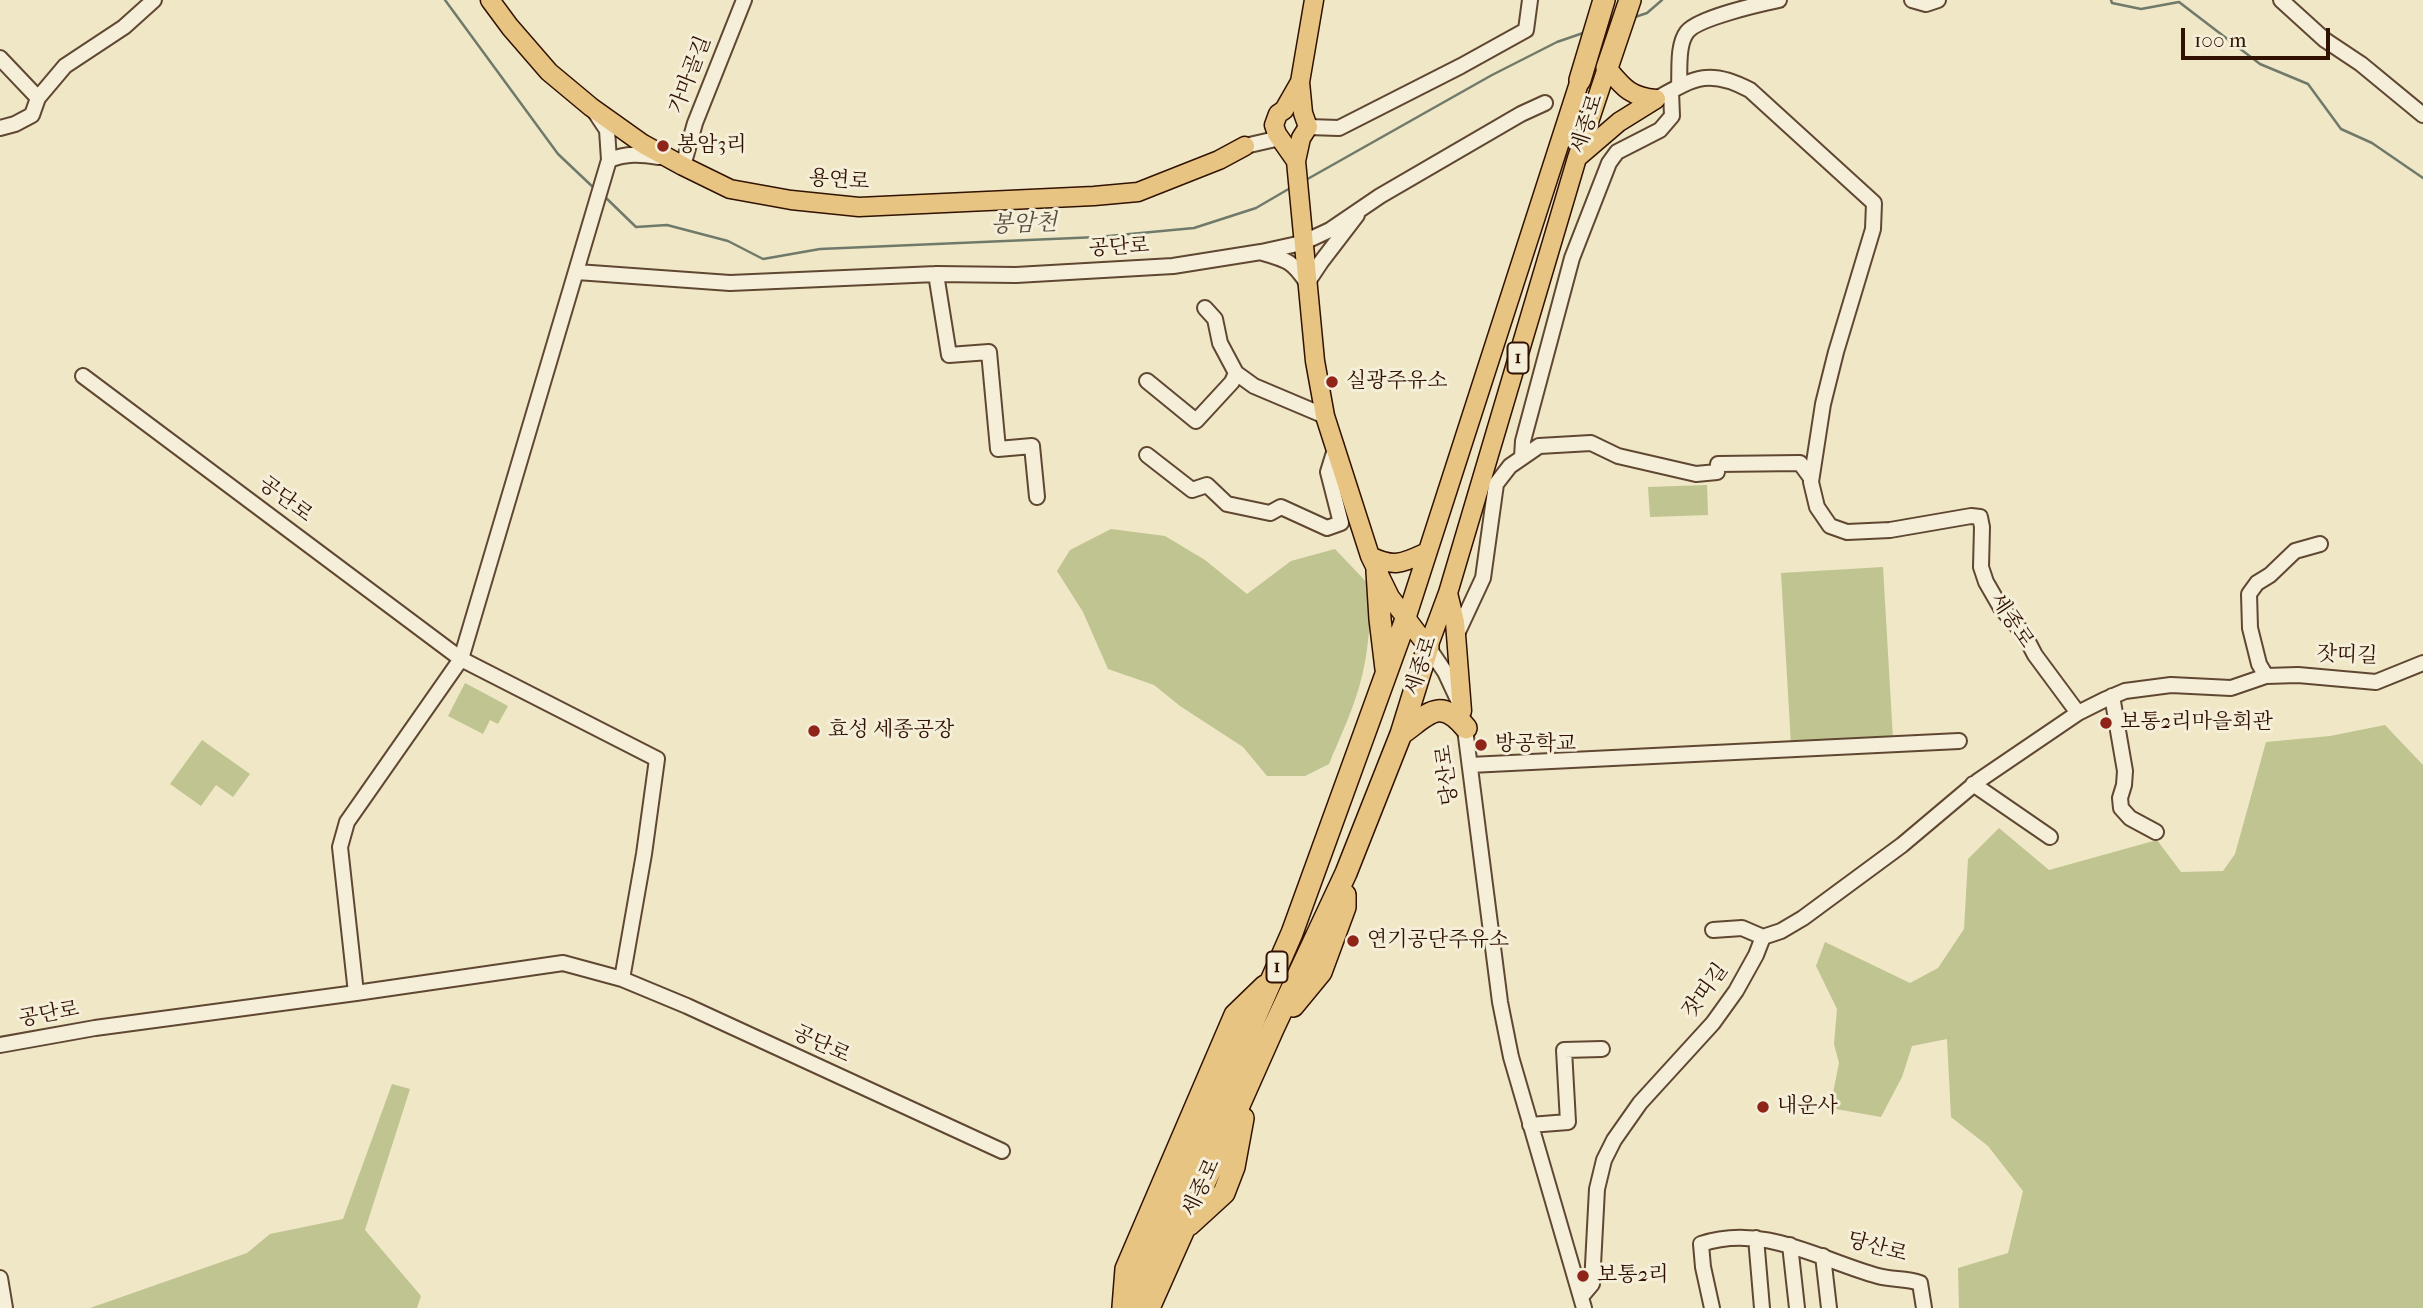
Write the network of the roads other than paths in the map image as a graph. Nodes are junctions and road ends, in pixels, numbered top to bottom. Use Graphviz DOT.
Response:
graph roads {
  1 [pos="154,0"];
  2 [pos="490,0"];
  3 [pos="744,0"];
  4 [pos="1314,0"];
  5 [pos="1530,0"];
  6 [pos="1604,0"];
  7 [pos="1630,0"];
  8 [pos="1779,0"];
  9 [pos="1912,0"];
  10 [pos="1938,0"];
  11 [pos="2281,0"];
  12 [pos="0,58"];
  13 [pos="1606,68"];
  14 [pos="1580,80"];
  15 [pos="1300,82"];
  16 [pos="1669,92"];
  17 [pos="38,99"];
  18 [pos="1545,103"];
  19 [pos="591,107"];
  20 [pos="2423,115"];
  21 [pos="1279,124"];
  22 [pos="1304,126"];
  23 [pos="0,128"];
  24 [pos="1245,146"];
  25 [pos="1577,158"];
  26 [pos="1296,161"];
  27 [pos="676,162"];
  28 [pos="608,163"];
  29 [pos="1360,211"];
  30 [pos="1302,238"];
  31 [pos="1261,252"];
  32 [pos="578,272"];
  33 [pos="936,274"];
  34 [pos="1307,283"];
  35 [pos="1205,308"];
  36 [pos="1236,373"];
  37 [pos="83,376"];
  38 [pos="1147,381"];
  39 [pos="1325,416"];
  40 [pos="1336,446"];
  41 [pos="1147,455"];
  42 [pos="1522,457"];
  43 [pos="1811,478"];
  44 [pos="1037,496"];
  45 [pos="2320,544"];
  46 [pos="1427,552"];
  47 [pos="1374,563"];
  48 [pos="1448,593"];
  49 [pos="1406,619"];
  50 [pos="1455,638"];
  51 [pos="1428,647"];
  52 [pos="461,659"];
  53 [pos="2423,663"];
  54 [pos="1387,674"];
  55 [pos="2266,676"];
  56 [pos="2112,696"];
  57 [pos="2078,713"];
  58 [pos="1464,720"];
  59 [pos="1401,734"];
  60 [pos="1959,741"];
  61 [pos="1470,765"];
  62 [pos="1973,784"];
  63 [pos="2156,832"];
  64 [pos="2050,837"];
  65 [pos="1713,930"];
  66 [pos="1763,937"];
  67 [pos="622,979"];
  68 [pos="1272,980"];
  69 [pos="356,993"];
  70 [pos="0,1045"];
  71 [pos="1602,1049"];
  72 [pos="1530,1125"];
  73 [pos="1002,1151"];
  74 [pos="1756,1238"];
  75 [pos="1790,1245"];
  76 [pos="1823,1256"];
  77 [pos="0,1278"];
  78 [pos="1583,1303"];
  79 [pos="5,1308"];
  80 [pos="1123,1308"];
  81 [pos="1128,1308"];
  82 [pos="1149,1308"];
  83 [pos="1712,1308"];
  84 [pos="1762,1308"];
  85 [pos="1797,1308"];
  86 [pos="1829,1308"];
  87 [pos="1924,1308"];
  1 -- 17 [label="street"];
  2 -- 19 [label="main road, 용연로"];
  3 -- 27 [label="street, 가마골길"];
  4 -- 15 [label="main road"];
  5 -- 22 [label="street"];
  6 -- 14 [label="highway, 세종로 / 1"];
  7 -- 13 [label="highway, 세종로 / 1"];
  8 -- 16 [label="street"];
  9 -- 10 [label="street"];
  11 -- 20 [label="street"];
  12 -- 17 [label="street"];
  13 -- 16 [label="main road"];
  13 -- 25 [label="main road, 세종로 / 1"];
  14 -- 46 [label="main road, 세종로 / 1"];
  15 -- 21 [label="main road"];
  15 -- 22 [label="main road"];
  16 -- 25 [label="main road"];
  16 -- 42 [label="street"];
  16 -- 43 [label="street, 세종로"];
  17 -- 23 [label="street"];
  18 -- 29 [label="street, 공단로"];
  19 -- 27 [label="main road, 용연로"];
  19 -- 28 [label="street"];
  21 -- 22 [label="main road"];
  21 -- 22 [label="main road"];
  21 -- 24 [label="street"];
  21 -- 26 [label="main road"];
  22 -- 26 [label="main road"];
  24 -- 27 [label="main road, 용연로"];
  25 -- 48 [label="main road, 세종로 / 1"];
  26 -- 30 [label="main road, 당산로"];
  27 -- 28 [label="street"];
  28 -- 32 [label="street"];
  29 -- 30 [label="street, 공단로"];
  29 -- 34 [label="street"];
  30 -- 31 [label="street, 공단로"];
  30 -- 34 [label="main road, 당산로"];
  31 -- 33 [label="street, 공단로"];
  31 -- 34 [label="street"];
  32 -- 33 [label="street, 공단로"];
  32 -- 52 [label="street"];
  33 -- 44 [label="street"];
  34 -- 39 [label="main road, 당산로"];
  35 -- 36 [label="street"];
  36 -- 38 [label="street"];
  36 -- 39 [label="street"];
  37 -- 52 [label="street, 공단로"];
  39 -- 40 [label="main road, 당산로"];
  40 -- 41 [label="street"];
  40 -- 47 [label="main road, 당산로"];
  42 -- 43 [label="street"];
  42 -- 50 [label="street"];
  43 -- 57 [label="street, 세종로"];
  45 -- 55 [label="street"];
  46 -- 47 [label="main road"];
  46 -- 49 [label="main road, 세종로 / 1"];
  47 -- 49 [label="main road, 당산로"];
  47 -- 54 [label="highway"];
  48 -- 50 [label="main road"];
  48 -- 51 [label="main road, 세종로 / 1"];
  49 -- 51 [label="main road, 당산로"];
  49 -- 54 [label="highway, 세종로 / 1"];
  50 -- 58 [label="main road"];
  51 -- 58 [label="street, 당산로"];
  51 -- 59 [label="highway, 세종로 / 1"];
  52 -- 67 [label="street, 공단로"];
  52 -- 69 [label="street"];
  53 -- 55 [label="street, 잣띠길"];
  54 -- 68 [label="highway, 세종로 / 1"];
  55 -- 56 [label="street, 잣띠길"];
  56 -- 57 [label="street, 잣띠길"];
  56 -- 63 [label="street"];
  57 -- 62 [label="street, 잣띠길"];
  58 -- 59 [label="highway"];
  58 -- 61 [label="street, 당산로"];
  59 -- 82 [label="highway, 세종로 / 1"];
  60 -- 61 [label="street"];
  61 -- 72 [label="street, 당산로"];
  62 -- 64 [label="street"];
  62 -- 66 [label="street, 잣띠길"];
  65 -- 66 [label="street"];
  66 -- 78 [label="street, 잣띠길"];
  67 -- 69 [label="street, 공단로"];
  67 -- 73 [label="street, 공단로"];
  68 -- 80 [label="highway"];
  68 -- 81 [label="highway, 세종로 / 1"];
  69 -- 70 [label="street, 공단로"];
  71 -- 72 [label="street"];
  72 -- 78 [label="street, 당산로"];
  74 -- 75 [label="street, 당산로"];
  74 -- 83 [label="street, 당산로"];
  74 -- 84 [label="street"];
  75 -- 76 [label="street, 당산로"];
  75 -- 85 [label="street"];
  76 -- 86 [label="street, 당산로"];
  76 -- 87 [label="street, 당산로"];
  77 -- 79 [label="street"];
}
